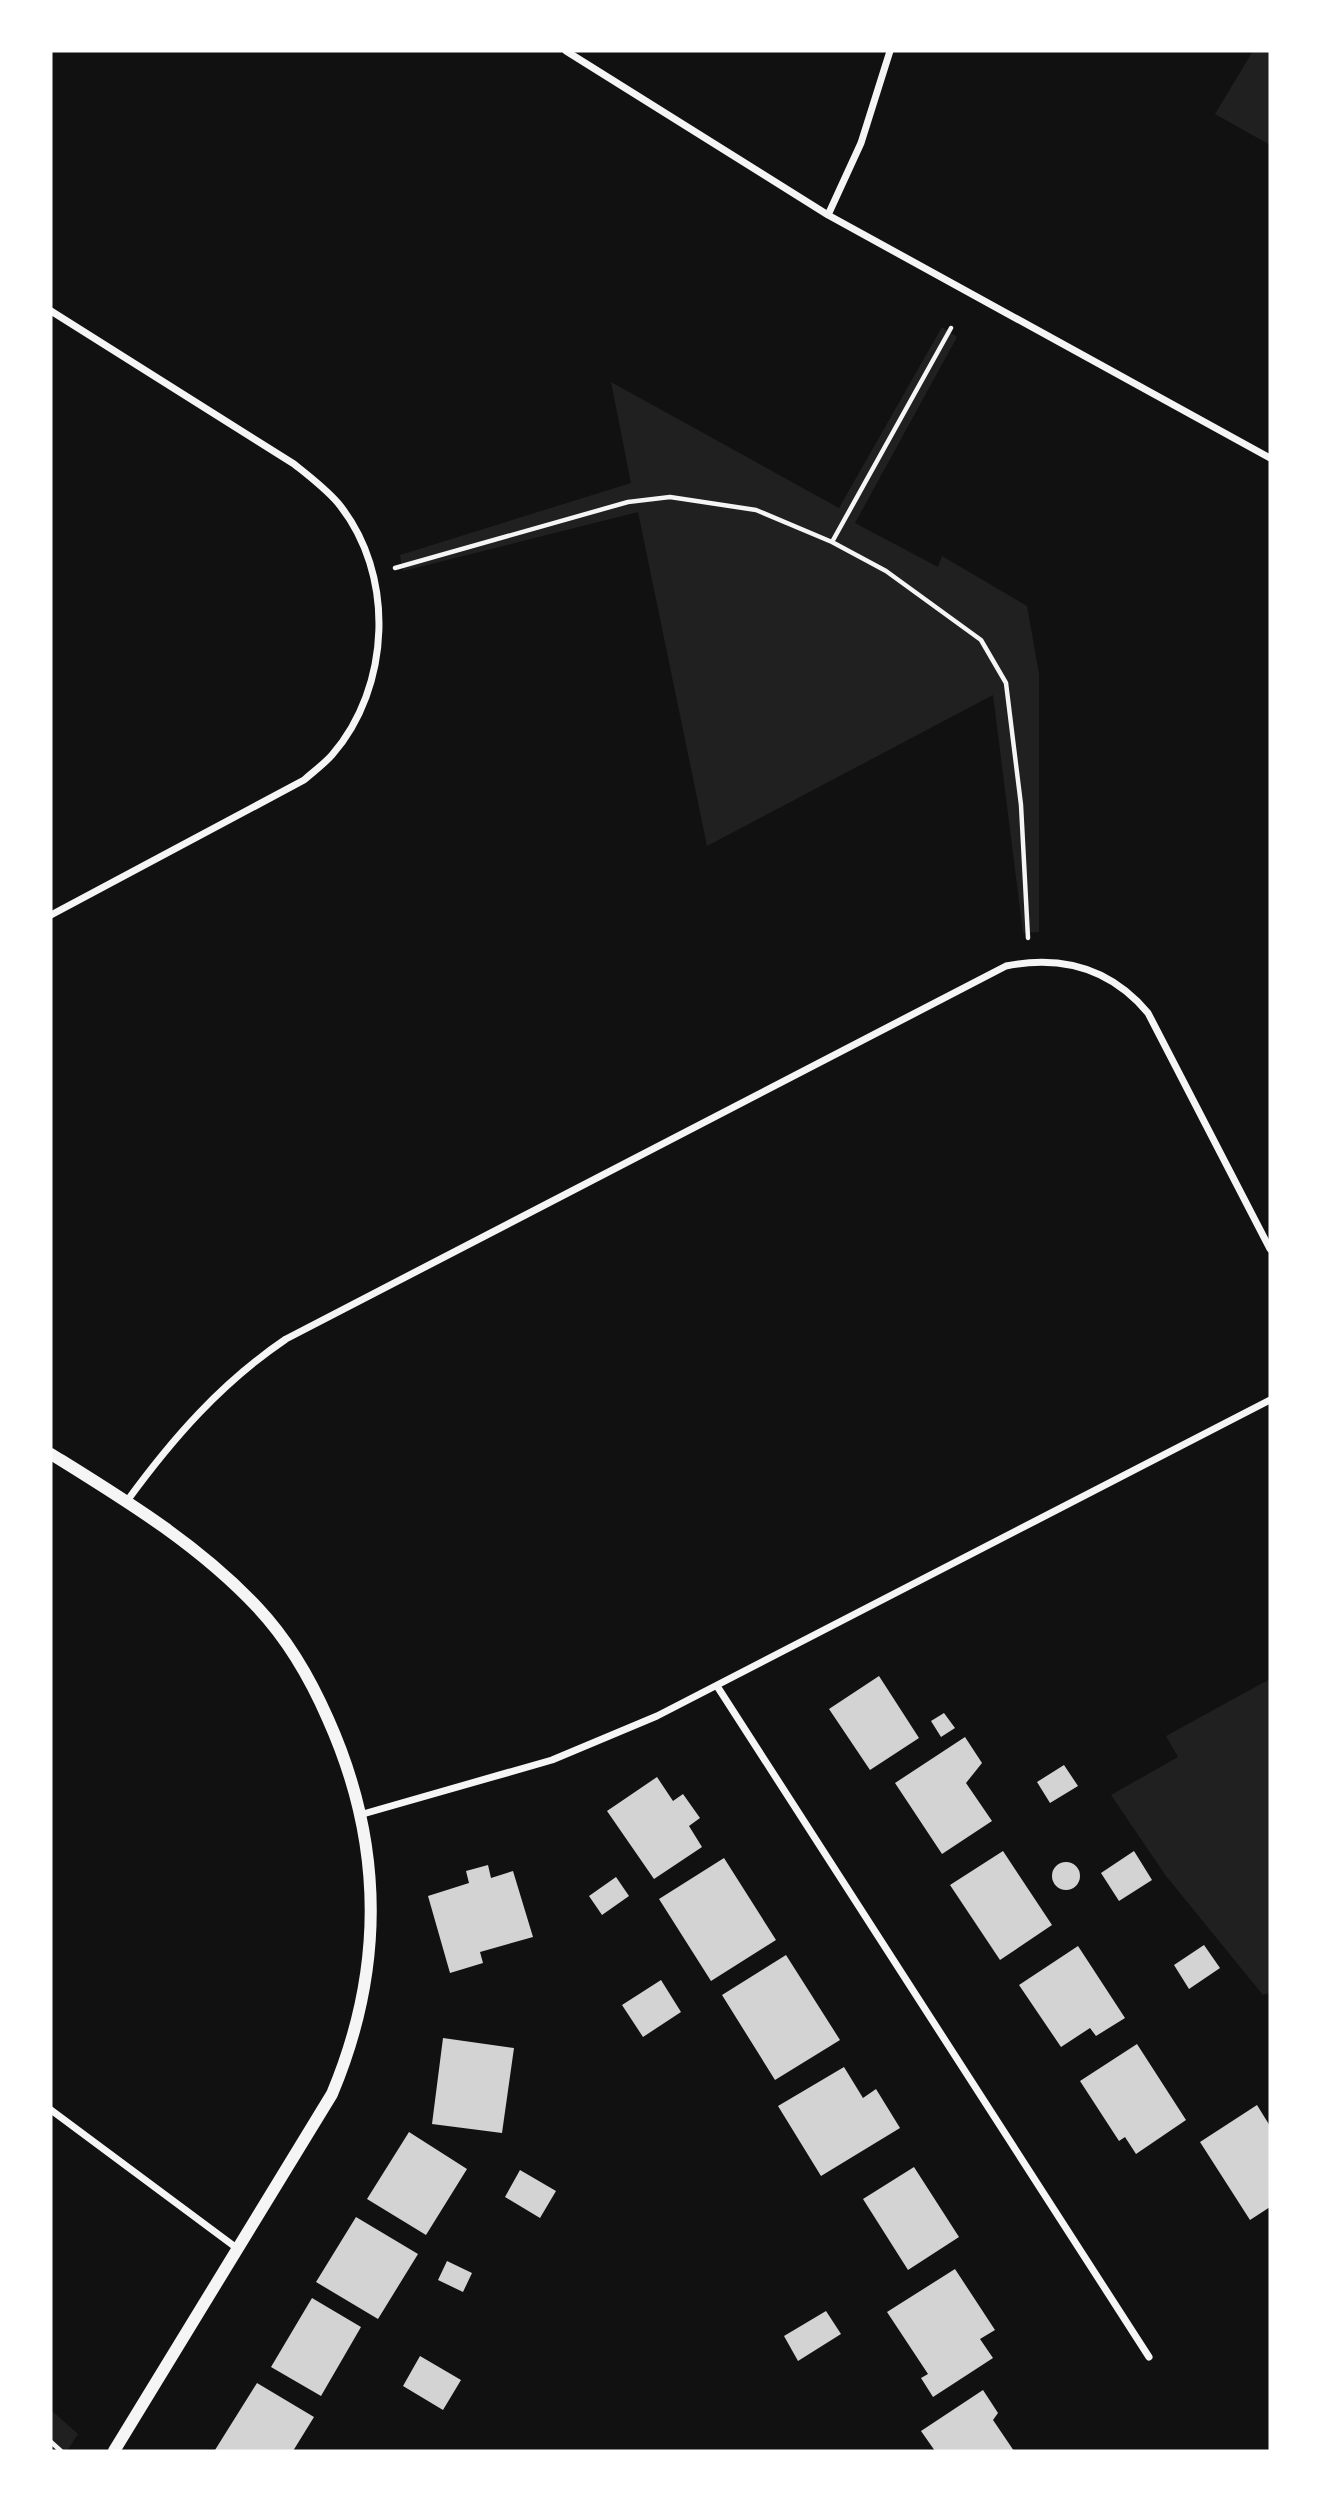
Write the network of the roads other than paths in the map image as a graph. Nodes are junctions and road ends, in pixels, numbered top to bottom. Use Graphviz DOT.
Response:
graph roads {
  1 [pos="566,51"];
  2 [pos="890,51"];
  3 [pos="828,215"];
  4 [pos="51,311"];
  5 [pos="1270,458"];
  6 [pos="51,915"];
  7 [pos="1270,1249"];
  8 [pos="1270,1400"];
  9 [pos="51,1454"];
  10 [pos="127,1501"];
  11 [pos="717,1686"];
  12 [pos="363,1814"];
  13 [pos="51,2110"];
  14 [pos="238,2249"];
  15 [pos="1149,2357"];
  16 [pos="114,2451"];
  1 -- 3 [label="street"];
  2 -- 3 [label="street"];
  3 -- 5 [label="street"];
  4 -- 6 [label="street"];
  7 -- 10 [label="street"];
  8 -- 11 [label="street"];
  9 -- 10 [label="street"];
  10 -- 12 [label="street"];
  11 -- 12 [label="street"];
  11 -- 15 [label="street"];
  12 -- 14 [label="street"];
  13 -- 14 [label="street"];
  14 -- 16 [label="street"];
}
